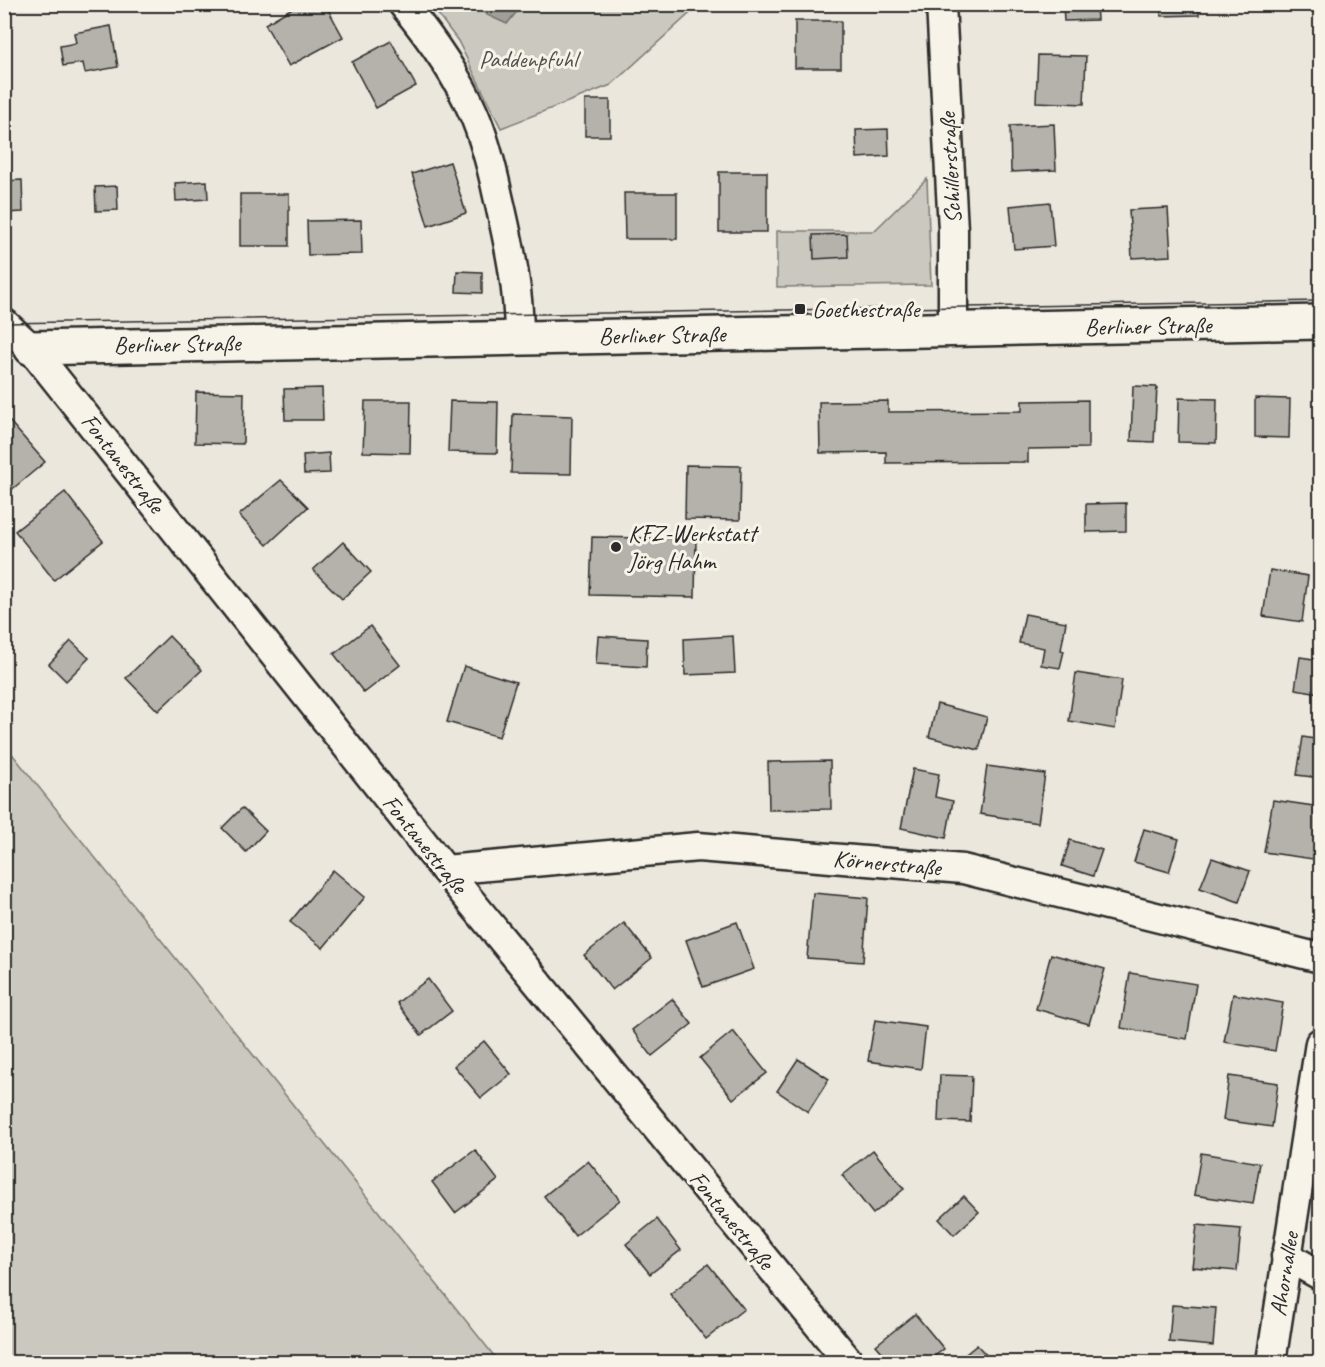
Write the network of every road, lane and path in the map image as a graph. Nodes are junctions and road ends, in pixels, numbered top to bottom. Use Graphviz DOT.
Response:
graph roads {
  1 [pos="403,4"];
  2 [pos="941,4"];
  3 [pos="1320,322"];
  4 [pos="4,323"];
  5 [pos="953,331"];
  6 [pos="519,337"];
  7 [pos="18,346"];
  8 [pos="445,870"];
  9 [pos="1320,958"];
  10 [pos="1320,1043"];
  11 [pos="1286,1256"];
  12 [pos="1320,1275"];
  13 [pos="849,1362"];
  14 [pos="1270,1362"];
  1 -- 6 [label="street"];
  2 -- 5 [label="street, Schillerstraße"];
  3 -- 5 [label="street, Berliner Straße"];
  4 -- 7 [label="street, Fontanestraße"];
  5 -- 6 [label="street, Berliner Straße"];
  6 -- 7 [label="street, Berliner Straße"];
  7 -- 8 [label="street, Fontanestraße"];
  8 -- 9 [label="street, Körnerstraße"];
  8 -- 13 [label="street, Fontanestraße"];
  10 -- 11 [label="street, Ahornallee"];
  11 -- 12 [label="street"];
  11 -- 14 [label="street, Ahornallee"];
}
